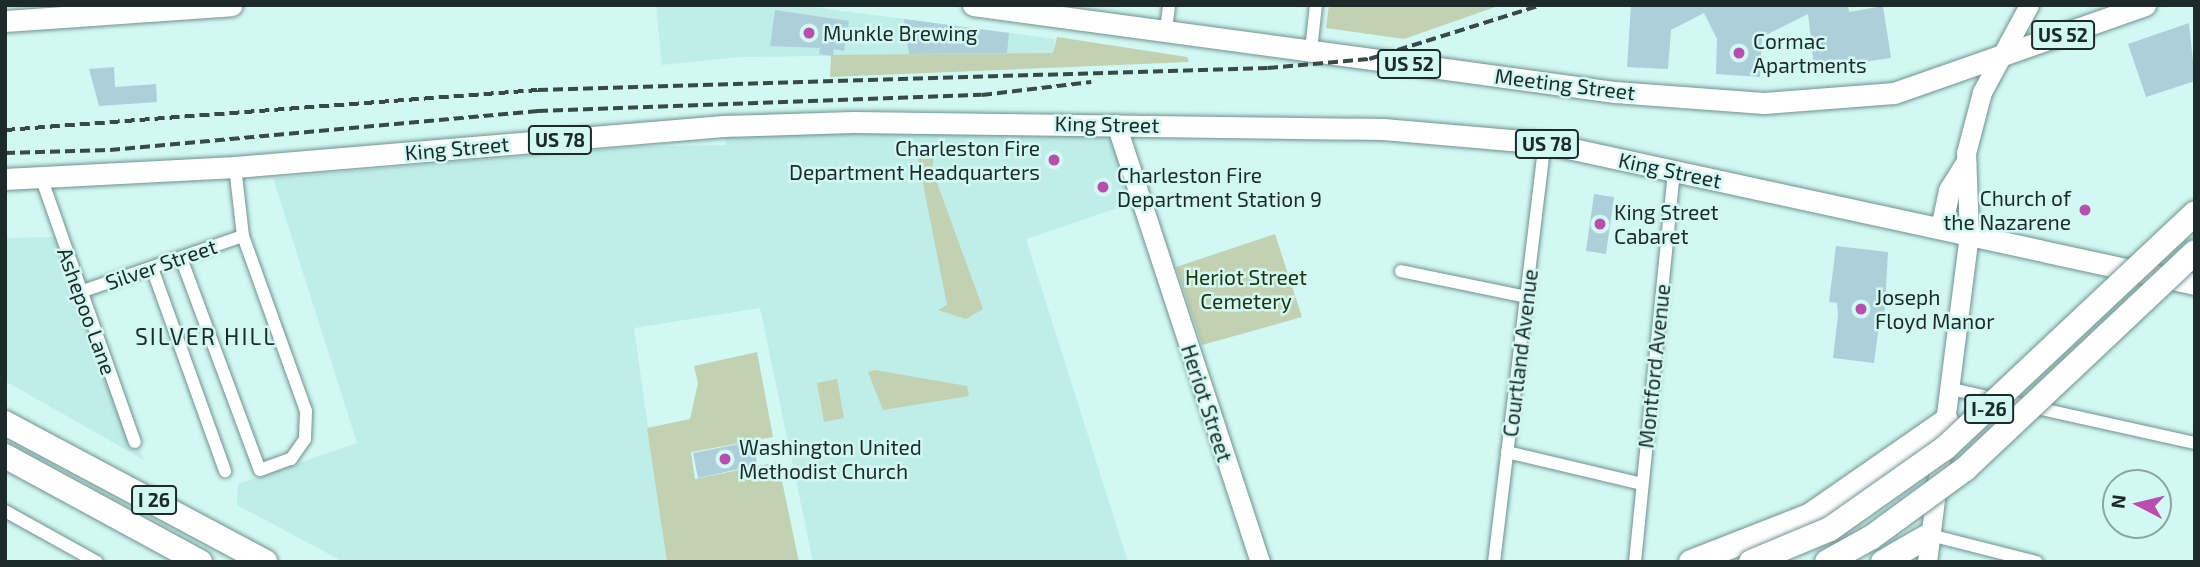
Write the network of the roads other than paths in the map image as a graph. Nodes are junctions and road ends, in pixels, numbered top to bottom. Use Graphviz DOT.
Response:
graph roads {
  1 [pos="231,5"];
  2 [pos="973,5"];
  3 [pos="1169,5"];
  4 [pos="1316,5"];
  5 [pos="2029,5"];
  6 [pos="2129,7"];
  7 [pos="1006,8"];
  8 [pos="1080,11"];
  9 [pos="5,21"];
  10 [pos="1166,30"];
  11 [pos="1311,50"];
  12 [pos="1996,59"];
  13 [pos="1116,124"];
  14 [pos="1545,143"];
  15 [pos="1965,164"];
  16 [pos="235,167"];
  17 [pos="1674,171"];
  18 [pos="5,179"];
  19 [pos="42,180"];
  20 [pos="2195,213"];
  21 [pos="1941,228"];
  22 [pos="1969,234"];
  23 [pos="243,236"];
  24 [pos="2195,252"];
  25 [pos="181,258"];
  26 [pos="152,268"];
  27 [pos="1401,271"];
  28 [pos="2195,284"];
  29 [pos="80,292"];
  30 [pos="1527,297"];
  31 [pos="1951,389"];
  32 [pos="1946,421"];
  33 [pos="5,423"];
  34 [pos="135,442"];
  35 [pos="2195,443"];
  36 [pos="1507,452"];
  37 [pos="5,456"];
  38 [pos="225,471"];
  39 [pos="1643,484"];
  40 [pos="5,511"];
  41 [pos="1930,535"];
  42 [pos="97,562"];
  43 [pos="200,562"];
  44 [pos="265,562"];
  45 [pos="1260,562"];
  46 [pos="1494,562"];
  47 [pos="1635,562"];
  48 [pos="1691,562"];
  49 [pos="1751,562"];
  50 [pos="1827,562"];
  51 [pos="1883,562"];
  52 [pos="1927,562"];
  53 [pos="2038,562"];
  1 -- 9 [label="main road"];
  2 -- 7 [label="main road, Meeting Street / US 52"];
  3 -- 10 [label="street"];
  4 -- 11 [label="street"];
  5 -- 12 [label="main road"];
  6 -- 12 [label="main road, Meeting Street / US 52"];
  7 -- 8 [label="main road, Meeting Street / US 52"];
  8 -- 10 [label="main road, Meeting Street / US 52"];
  10 -- 11 [label="main road, Meeting Street / US 52"];
  11 -- 12 [label="main road, Meeting Street / US 52"];
  12 -- 15 [label="main road"];
  13 -- 14 [label="main road, King Street / US 78"];
  13 -- 16 [label="main road, King Street / US 78"];
  13 -- 45 [label="main road, Heriot Street"];
  14 -- 17 [label="main road, King Street / US 78"];
  14 -- 30 [label="street, Courtland Avenue"];
  15 -- 21 [label="main road"];
  15 -- 22 [label="main road"];
  16 -- 19 [label="main road, King Street / US 78"];
  16 -- 23 [label="street"];
  17 -- 21 [label="main road, King Street / US 78"];
  17 -- 39 [label="street, Montford Avenue"];
  18 -- 19 [label="main road, King Street / US 78"];
  19 -- 29 [label="street, Ashepoo Lane"];
  20 -- 49 [label="highway, I-26, bridge"];
  21 -- 22 [label="main road, King Street / US 78"];
  22 -- 28 [label="main road, King Street / US 78"];
  22 -- 31 [label="main road"];
  23 -- 25 [label="street, Silver Street"];
  23 -- 25 [label="street"];
  24 -- 50 [label="highway, I-26, bridge"];
  25 -- 26 [label="street, Silver Street"];
  26 -- 29 [label="street, Silver Street"];
  26 -- 38 [label="street"];
  27 -- 30 [label="street"];
  29 -- 34 [label="street, Ashepoo Lane"];
  30 -- 36 [label="street, Courtland Avenue"];
  31 -- 32 [label="main road"];
  31 -- 35 [label="street"];
  32 -- 41 [label="main road"];
  32 -- 48 [label="highway"];
  33 -- 44 [label="highway, I 26"];
  36 -- 39 [label="street"];
  36 -- 46 [label="street, Courtland Avenue"];
  37 -- 43 [label="highway, I 26"];
  39 -- 47 [label="street, Montford Avenue"];
  40 -- 42 [label="street"];
  41 -- 51 [label="highway"];
  41 -- 52 [label="main road"];
  41 -- 53 [label="street"];
}
